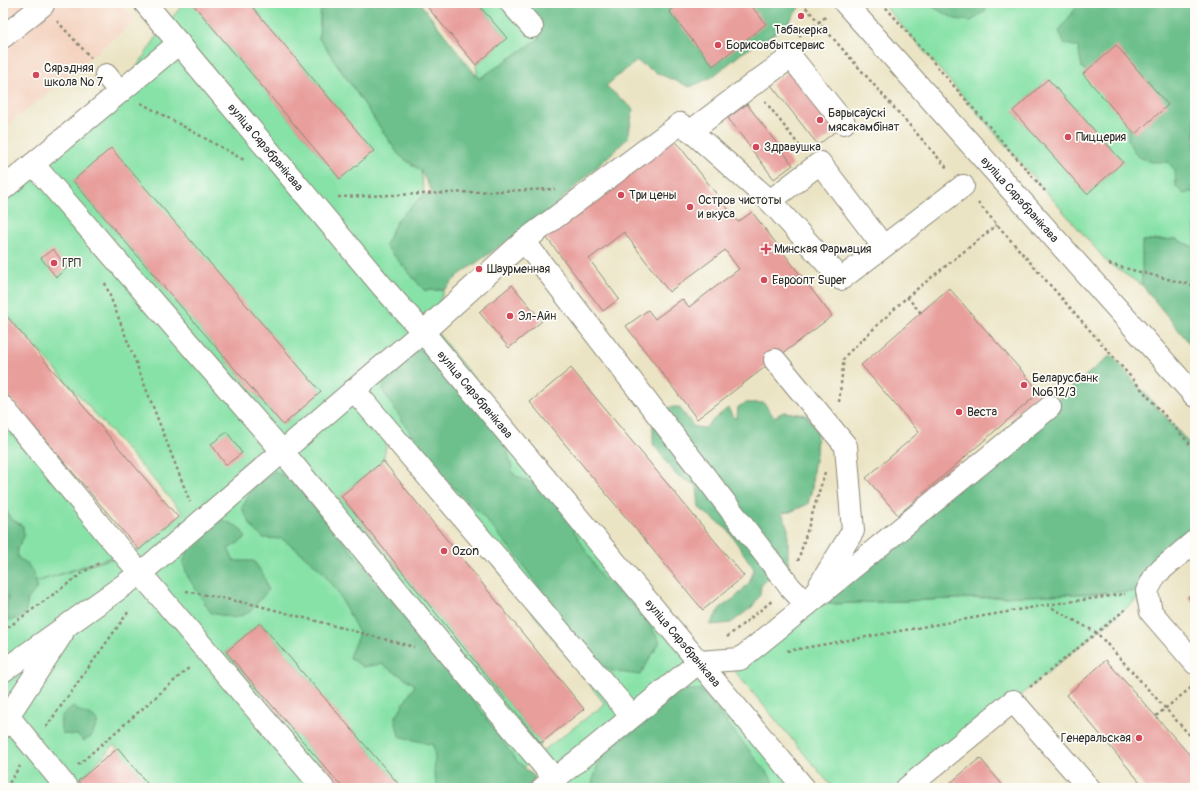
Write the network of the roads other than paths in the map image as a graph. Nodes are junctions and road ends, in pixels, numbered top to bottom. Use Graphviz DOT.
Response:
graph roads {
  1 [pos="144,3"];
  2 [pos="511,3"];
  3 [pos="844,3"];
  4 [pos="43,4"];
  5 [pos="532,27"];
  6 [pos="3,37"];
  7 [pos="179,43"];
  8 [pos="844,123"];
  9 [pos="691,131"];
  10 [pos="33,164"];
  11 [pos="963,186"];
  12 [pos="3,189"];
  13 [pos="770,201"];
  14 [pos="524,241"];
  15 [pos="884,246"];
  16 [pos="423,332"];
  17 [pos="775,360"];
  18 [pos="354,390"];
  19 [pos="1195,396"];
  20 [pos="1050,407"];
  21 [pos="3,408"];
  22 [pos="283,452"];
  23 [pos="1195,541"];
  24 [pos="145,578"];
  25 [pos="807,605"];
  26 [pos="68,625"];
  27 [pos="699,662"];
  28 [pos="1195,663"];
  29 [pos="3,671"];
  30 [pos="632,716"];
  31 [pos="5,718"];
  32 [pos="549,783"];
  33 [pos="64,784"];
  34 [pos="920,784"];
  35 [pos="323,788"];
  36 [pos="804,788"];
  37 [pos="1089,788"];
  1 -- 7 [label="street, вуліца Сярэбранікава"];
  2 -- 5 [label="street"];
  3 -- 19 [label="street, вуліца Сярэбранікава"];
  4 -- 6 [label="street"];
  7 -- 10 [label="street"];
  7 -- 16 [label="street, вуліца Сярэбранікава"];
  8 -- 9 [label="street"];
  9 -- 13 [label="street"];
  9 -- 14 [label="street"];
  10 -- 12 [label="street"];
  10 -- 22 [label="street"];
  11 -- 15 [label="street"];
  13 -- 15 [label="street"];
  13 -- 15 [label="street"];
  14 -- 16 [label="street"];
  14 -- 25 [label="street"];
  16 -- 18 [label="street"];
  16 -- 27 [label="street, вуліца Сярэбранікава"];
  17 -- 25 [label="street"];
  18 -- 22 [label="street"];
  18 -- 30 [label="street"];
  20 -- 25 [label="street"];
  21 -- 24 [label="street"];
  22 -- 24 [label="street"];
  22 -- 32 [label="street"];
  23 -- 28 [label="street"];
  24 -- 26 [label="street"];
  24 -- 35 [label="street"];
  25 -- 27 [label="street"];
  26 -- 29 [label="street"];
  26 -- 31 [label="street"];
  27 -- 30 [label="street"];
  27 -- 36 [label="street, вуліца Сярэбранікава"];
  30 -- 32 [label="street"];
  31 -- 33 [label="street"];
  34 -- 37 [label="street"];
}
